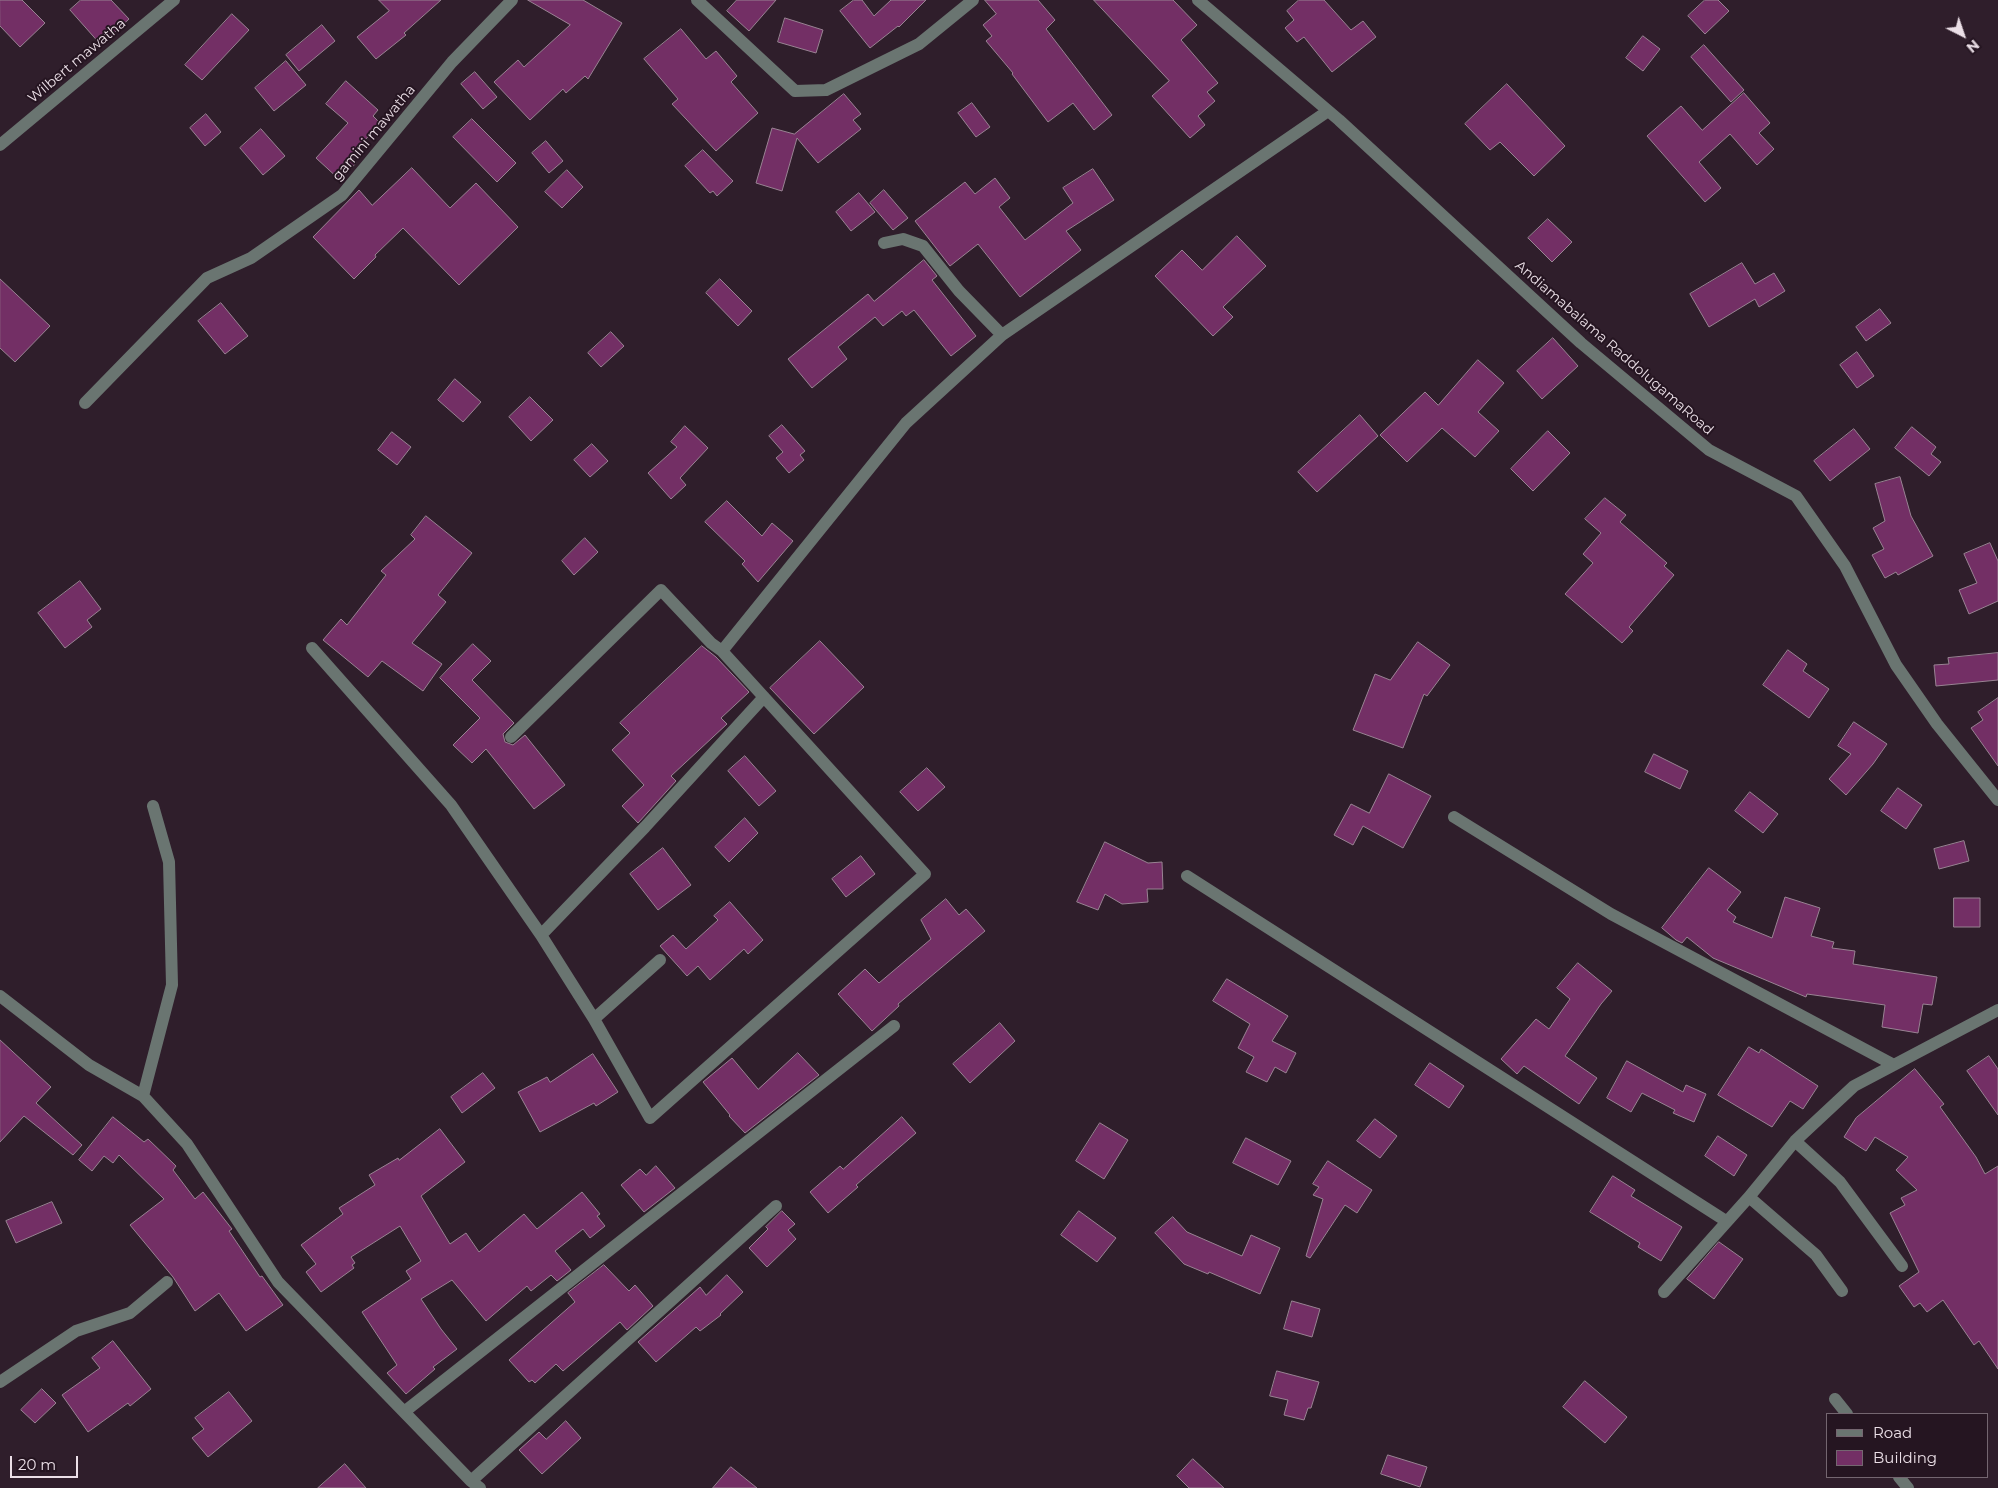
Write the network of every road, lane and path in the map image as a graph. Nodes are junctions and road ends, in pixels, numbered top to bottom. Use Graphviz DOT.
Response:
graph roads {
  1 [pos="174,0"];
  2 [pos="512,0"];
  3 [pos="697,0"];
  4 [pos="973,0"];
  5 [pos="1198,0"];
  6 [pos="1328,111"];
  7 [pos="0,145"];
  8 [pos="884,243"];
  9 [pos="1002,335"];
  10 [pos="85,403"];
  11 [pos="312,648"];
  12 [pos="722,651"];
  13 [pos="764,697"];
  14 [pos="511,737"];
  15 [pos="1998,800"];
  16 [pos="153,806"];
  17 [pos="1454,817"];
  18 [pos="1187,876"];
  19 [pos="541,935"];
  20 [pos="660,960"];
  21 [pos="0,996"];
  22 [pos="1998,1010"];
  23 [pos="594,1019"];
  24 [pos="894,1026"];
  25 [pos="1894,1065"];
  26 [pos="143,1096"];
  27 [pos="1795,1141"];
  28 [pos="1749,1197"];
  29 [pos="776,1206"];
  30 [pos="1726,1221"];
  31 [pos="1902,1266"];
  32 [pos="167,1282"];
  33 [pos="1842,1291"];
  34 [pos="1664,1292"];
  35 [pos="0,1382"];
  36 [pos="1835,1399"];
  37 [pos="404,1412"];
  38 [pos="1846,1413"];
  39 [pos="1900,1478"];
  40 [pos="476,1484"];
  41 [pos="1908,1488"];
  1 -- 7 [label="street, Wilbert mawatha"];
  2 -- 10 [label="street, gamini mawatha"];
  3 -- 4 [label="street"];
  5 -- 6 [label="street, Andiamabalama RaddolugamaRoad"];
  6 -- 9 [label="street"];
  6 -- 15 [label="street, Andiamabalama RaddolugamaRoad"];
  8 -- 9 [label="street"];
  9 -- 12 [label="street"];
  11 -- 19 [label="street"];
  12 -- 13 [label="street"];
  12 -- 14 [label="street"];
  13 -- 19 [label="street"];
  13 -- 23 [label="street"];
  16 -- 26 [label="street"];
  17 -- 25 [label="street"];
  18 -- 30 [label="street"];
  19 -- 23 [label="street"];
  20 -- 23 [label="street"];
  21 -- 26 [label="street"];
  22 -- 25 [label="street"];
  24 -- 37 [label="street"];
  25 -- 27 [label="street"];
  26 -- 37 [label="street"];
  27 -- 28 [label="street"];
  27 -- 31 [label="street"];
  28 -- 30 [label="street"];
  28 -- 33 [label="street"];
  29 -- 40 [label="street"];
  30 -- 34 [label="street"];
  32 -- 35 [label="street"];
  36 -- 38 [label="street"];
  37 -- 40 [label="street"];
  39 -- 41 [label="street"];
}
